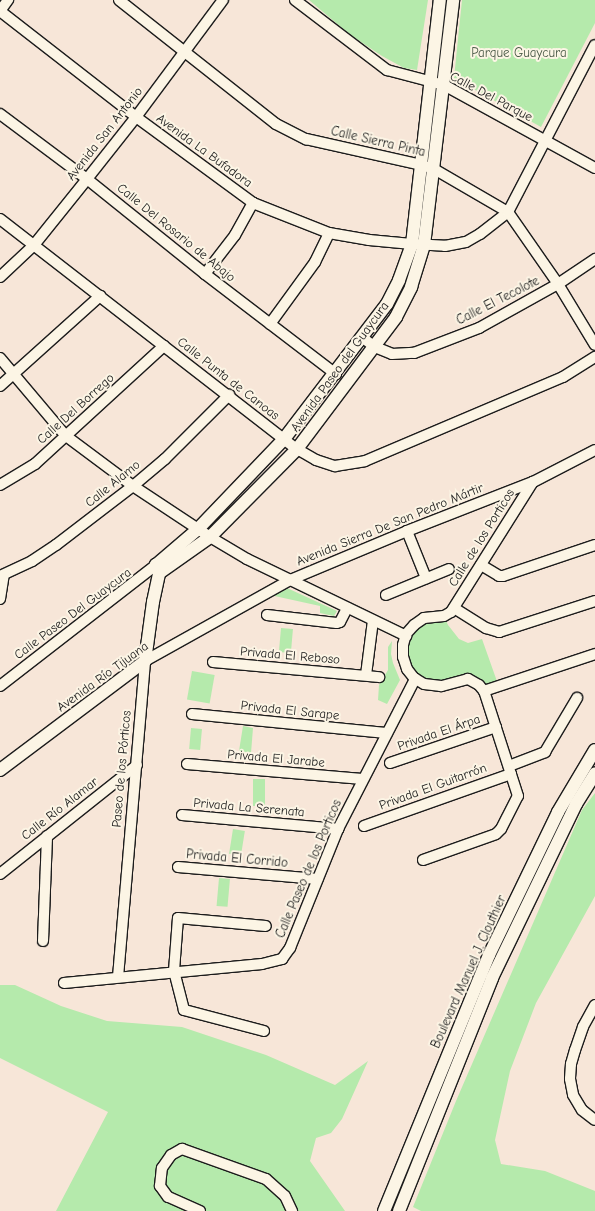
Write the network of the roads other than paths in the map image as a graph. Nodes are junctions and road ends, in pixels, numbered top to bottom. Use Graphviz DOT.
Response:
graph roads {
  1 [pos="8,0"];
  2 [pos="119,0"];
  3 [pos="223,0"];
  4 [pos="296,0"];
  5 [pos="440,0"];
  6 [pos="453,0"];
  7 [pos="0,11"];
  8 [pos="595,45"];
  9 [pos="184,51"];
  10 [pos="432,82"];
  11 [pos="444,85"];
  12 [pos="0,114"];
  13 [pos="136,117"];
  14 [pos="545,140"];
  15 [pos="421,165"];
  16 [pos="595,168"];
  17 [pos="434,169"];
  18 [pos="87,179"];
  19 [pos="253,203"];
  20 [pos="508,212"];
  21 [pos="0,219"];
  22 [pos="329,234"];
  23 [pos="418,244"];
  24 [pos="34,245"];
  25 [pos="595,259"];
  26 [pos="205,274"];
  27 [pos="0,276"];
  28 [pos="558,284"];
  29 [pos="100,296"];
  30 [pos="270,324"];
  31 [pos="363,338"];
  32 [pos="595,345"];
  33 [pos="164,346"];
  34 [pos="375,347"];
  35 [pos="595,357"];
  36 [pos="0,358"];
  37 [pos="336,374"];
  38 [pos="14,375"];
  39 [pos="0,386"];
  40 [pos="229,395"];
  41 [pos="66,436"];
  42 [pos="284,439"];
  43 [pos="297,449"];
  44 [pos="595,450"];
  45 [pos="533,482"];
  46 [pos="0,485"];
  47 [pos="134,486"];
  48 [pos="198,529"];
  49 [pos="407,531"];
  50 [pos="210,537"];
  51 [pos="595,544"];
  52 [pos="481,565"];
  53 [pos="158,569"];
  54 [pos="449,569"];
  55 [pos="2,576"];
  56 [pos="426,578"];
  57 [pos="290,580"];
  58 [pos="386,595"];
  59 [pos="0,599"];
  60 [pos="595,601"];
  61 [pos="347,608"];
  62 [pos="454,608"];
  63 [pos="267,615"];
  64 [pos="373,620"];
  65 [pos="406,636"];
  66 [pos="595,654"];
  67 [pos="145,661"];
  68 [pos="213,662"];
  69 [pos="366,675"];
  70 [pos="380,677"];
  71 [pos="415,679"];
  72 [pos="0,686"];
  73 [pos="484,691"];
  74 [pos="576,698"];
  75 [pos="192,714"];
  76 [pos="496,727"];
  77 [pos="386,733"];
  78 [pos="595,750"];
  79 [pos="390,763"];
  80 [pos="187,764"];
  81 [pos="137,765"];
  82 [pos="0,770"];
  83 [pos="510,770"];
  84 [pos="595,773"];
  85 [pos="362,779"];
  86 [pos="182,815"];
  87 [pos="364,826"];
  88 [pos="338,829"];
  89 [pos="47,836"];
  90 [pos="423,860"];
  91 [pos="178,867"];
  92 [pos="0,874"];
  93 [pos="317,879"];
  94 [pos="266,926"];
  95 [pos="43,941"];
  96 [pos="174,972"];
  97 [pos="118,977"];
  98 [pos="64,983"];
  99 [pos="595,1005"];
  100 [pos="264,1031"];
  101 [pos="595,1120"];
  102 [pos="200,1211"];
  103 [pos="292,1211"];
  104 [pos="384,1211"];
  105 [pos="399,1211"];
  1 -- 7 [label="street"];
  2 -- 9 [label="street, Calle Sierra Pinta"];
  3 -- 9 [label="street, Avenida San Antonio"];
  4 -- 10 [label="street, Calle Del Parque"];
  5 -- 10 [label="main road, Avenida Paseo del Guaycura"];
  6 -- 11 [label="main road, Avenida Paseo del Guaycura"];
  7 -- 13 [label="street, Avenida La Bufadora"];
  8 -- 14 [label="street"];
  9 -- 13 [label="street, Avenida San Antonio"];
  9 -- 15 [label="street, Calle Sierra Pinta"];
  10 -- 11 [label="street, Calle Del Parque"];
  10 -- 15 [label="main road, Avenida Paseo del Guaycura"];
  11 -- 14 [label="street, Calle Del Parque"];
  11 -- 17 [label="main road, Avenida Paseo del Guaycura"];
  12 -- 18 [label="street, Calle Del Rosario de Abajo"];
  13 -- 18 [label="street, Avenida San Antonio"];
  13 -- 19 [label="street, Avenida La Bufadora"];
  14 -- 16 [label="street, Calle Del Parque"];
  14 -- 20 [label="street"];
  15 -- 17 [label="street, Calle Sierra Pinta"];
  15 -- 23 [label="main road, Avenida Paseo del Guaycura"];
  17 -- 20 [label="street, Calle Sierra Pinta"];
  17 -- 23 [label="main road, Avenida Paseo del Guaycura"];
  18 -- 24 [label="street, Avenida San Antonio"];
  18 -- 26 [label="street, Calle Del Rosario de Abajo"];
  19 -- 22 [label="street, Avenida La Bufadora"];
  19 -- 26 [label="street"];
  20 -- 23 [label="street, Avenida La Bufadora"];
  20 -- 28 [label="street, Calle Sierra Pinta"];
  21 -- 24 [label="street, Calle Punta de Canoas"];
  22 -- 23 [label="street, Avenida La Bufadora"];
  22 -- 30 [label="street"];
  23 -- 31 [label="main road, Avenida Paseo del Guaycura"];
  23 -- 34 [label="main road, Avenida Paseo del Guaycura"];
  24 -- 27 [label="street, Avenida San Antonio"];
  24 -- 29 [label="street, Calle Punta de Canoas"];
  25 -- 28 [label="street, Calle El Tecolote"];
  26 -- 30 [label="street, Calle Del Rosario de Abajo"];
  28 -- 32 [label="street, Calle Sierra Pinta"];
  28 -- 34 [label="street, Calle El Tecolote"];
  29 -- 33 [label="street, Calle Punta de Canoas"];
  29 -- 38 [label="street"];
  30 -- 37 [label="street, Calle Del Rosario de Abajo"];
  31 -- 34 [label="street, Calle El Tecolote"];
  31 -- 37 [label="main road, Avenida Paseo del Guaycura"];
  33 -- 40 [label="street, Calle Punta de Canoas"];
  33 -- 41 [label="street, Calle Del Borrego"];
  34 -- 43 [label="main road, Avenida Paseo del Guaycura"];
  35 -- 43 [label="street, Calle Punta de Canoas"];
  36 -- 38 [label="street, Avenida Sierra De San Pedro Mártir"];
  37 -- 42 [label="main road, Avenida Paseo del Guaycura"];
  38 -- 39 [label="street"];
  38 -- 41 [label="street, Avenida Sierra De San Pedro Mártir"];
  40 -- 42 [label="street, Calle Punta de Canoas"];
  40 -- 47 [label="street, Calle Alamo"];
  41 -- 46 [label="street, Calle Del Borrego"];
  41 -- 47 [label="street, Avenida Sierra De San Pedro Mártir"];
  42 -- 43 [label="street, Calle Punta de Canoas"];
  42 -- 48 [label="main road, Avenida Paseo del Guaycura"];
  43 -- 50 [label="main road, Avenida Paseo del Guaycura"];
  44 -- 45 [label="street, Avenida Sierra De San Pedro Mártir"];
  45 -- 49 [label="street, Avenida Sierra De San Pedro Mártir"];
  45 -- 52 [label="street, Calle de los Porticos"];
  47 -- 48 [label="street, Avenida Sierra De San Pedro Mártir"];
  47 -- 55 [label="street, Calle Alamo"];
  48 -- 50 [label="street, Avenida Sierra De San Pedro Mártir"];
  48 -- 53 [label="main road, Avenida Paseo del Guaycura"];
  49 -- 56 [label="street"];
  49 -- 57 [label="street, Avenida Sierra De San Pedro Mártir"];
  50 -- 53 [label="main road, Avenida Paseo del Guaycura"];
  50 -- 57 [label="street, Avenida Sierra De San Pedro Mártir"];
  51 -- 52 [label="street"];
  52 -- 62 [label="street, Calle de los Porticos"];
  53 -- 67 [label="main road, Paseo de los Pórticos"];
  53 -- 72 [label="street, Calle Paseo Del Guaycura"];
  54 -- 56 [label="street"];
  55 -- 59 [label="street"];
  56 -- 58 [label="street"];
  57 -- 61 [label="street"];
  57 -- 67 [label="street, Avenida Río Tijuana"];
  60 -- 62 [label="street"];
  61 -- 63 [label="street"];
  61 -- 64 [label="street"];
  62 -- 65 [label="street"];
  64 -- 65 [label="street"];
  64 -- 69 [label="street"];
  65 -- 71 [label="street"];
  66 -- 73 [label="street"];
  67 -- 81 [label="street, Paseo de los Pórticos"];
  67 -- 82 [label="main road, Avenida Río Tijuana"];
  68 -- 69 [label="street, Privada El Reboso"];
  69 -- 70 [label="street, Privada El Reboso"];
  71 -- 73 [label="street"];
  71 -- 77 [label="street, Calle Paseo de los Porticos"];
  73 -- 76 [label="street"];
  74 -- 83 [label="street, Privada El Guitarrón"];
  75 -- 77 [label="street, Privada El Sarape"];
  76 -- 79 [label="street, Privada El Árpa"];
  76 -- 83 [label="street"];
  77 -- 85 [label="street, Calle Paseo de los Porticos"];
  78 -- 104 [label="main road, Boulevard Manuel J. Clouthier"];
  80 -- 85 [label="street, Privada El Jarabe"];
  81 -- 89 [label="street, Calle Río Alamar"];
  81 -- 97 [label="street, Paseo de los Pórticos"];
  83 -- 87 [label="street, Privada El Guitarrón"];
  83 -- 90 [label="street"];
  84 -- 105 [label="main road, Boulevard Manuel J. Clouthier"];
  85 -- 88 [label="street, Calle Paseo de los Porticos"];
  86 -- 88 [label="street, Privada La Serenata"];
  88 -- 93 [label="street, Calle Paseo de los Porticos"];
  89 -- 92 [label="street, Calle Río Alamar"];
  89 -- 95 [label="street"];
  91 -- 93 [label="street, Privada El Corrido"];
  93 -- 96 [label="street, Calle Paseo de los Porticos"];
  94 -- 96 [label="street"];
  96 -- 97 [label="street, Calle Paseo de los Porticos"];
  96 -- 100 [label="street"];
  97 -- 98 [label="street, Calle Paseo de los Porticos"];
  99 -- 101 [label="street"];
  102 -- 103 [label="street"];
}
